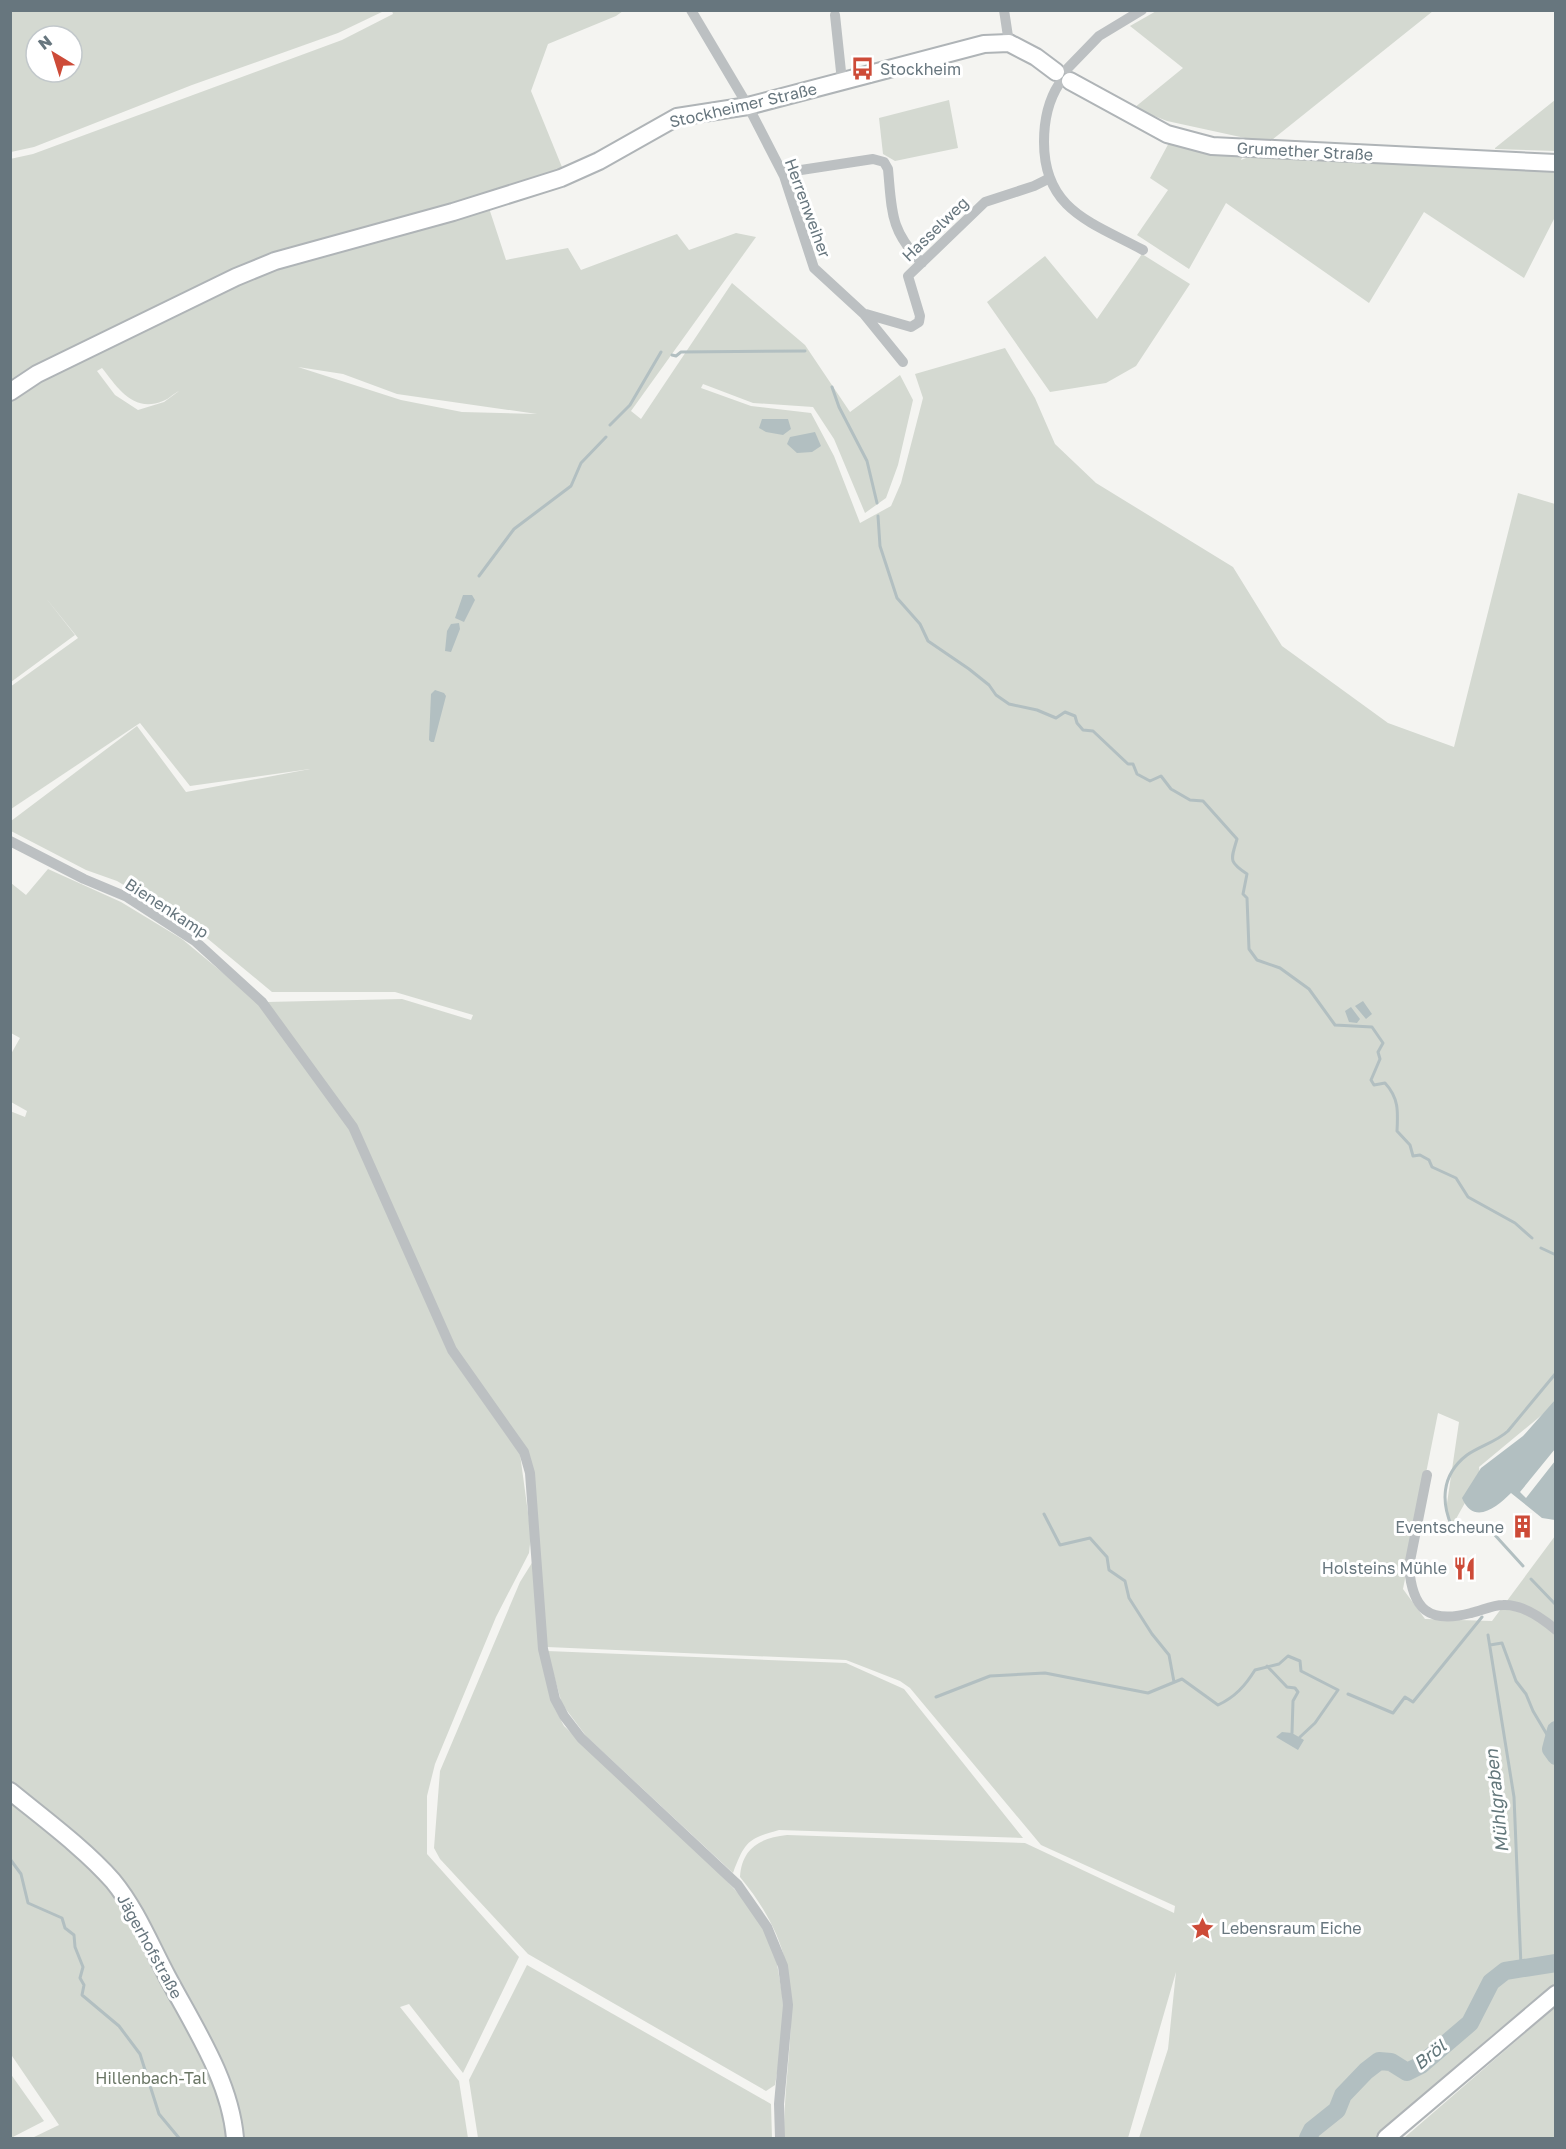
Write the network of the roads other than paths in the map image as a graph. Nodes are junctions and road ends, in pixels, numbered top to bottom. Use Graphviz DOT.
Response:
graph roads {
  1 [pos="692,10"];
  2 [pos="1004,10"];
  3 [pos="1142,10"];
  4 [pos="835,15"];
  5 [pos="1009,43"];
  6 [pos="1063,76"];
  7 [pos="842,81"];
  8 [pos="748,106"];
  9 [pos="1556,163"];
  10 [pos="784,176"];
  11 [pos="1048,179"];
  12 [pos="1143,250"];
  13 [pos="922,263"];
  14 [pos="864,314"];
  15 [pos="903,362"];
  16 [pos="10,392"];
  17 [pos="10,841"];
  18 [pos="1427,1475"];
  19 [pos="1556,1630"];
  20 [pos="10,1791"];
  21 [pos="1556,1994"];
  22 [pos="235,2139"];
  23 [pos="780,2139"];
  24 [pos="1386,2139"];
  1 -- 8 [label="street, Herrenweiher"];
  2 -- 5 [label="street"];
  3 -- 6 [label="street"];
  4 -- 7 [label="street"];
  5 -- 6 [label="street"];
  5 -- 7 [label="street, Stockheimer Straße"];
  6 -- 9 [label="street, Grumether Straße"];
  6 -- 11 [label="street"];
  7 -- 8 [label="street, Stockheimer Straße"];
  8 -- 10 [label="street, Herrenweiher"];
  8 -- 16 [label="street, Stockheimer Straße"];
  10 -- 13 [label="street"];
  10 -- 14 [label="street, Herrenweiher"];
  11 -- 12 [label="street"];
  11 -- 13 [label="street, Hasselweg"];
  13 -- 14 [label="street, Hasselweg"];
  14 -- 15 [label="street, Herrenweiher"];
  17 -- 23 [label="street, Bienenkamp"];
  18 -- 19 [label="street"];
  20 -- 22 [label="street, Jägerhofstraße"];
  21 -- 24 [label="street"];
}
